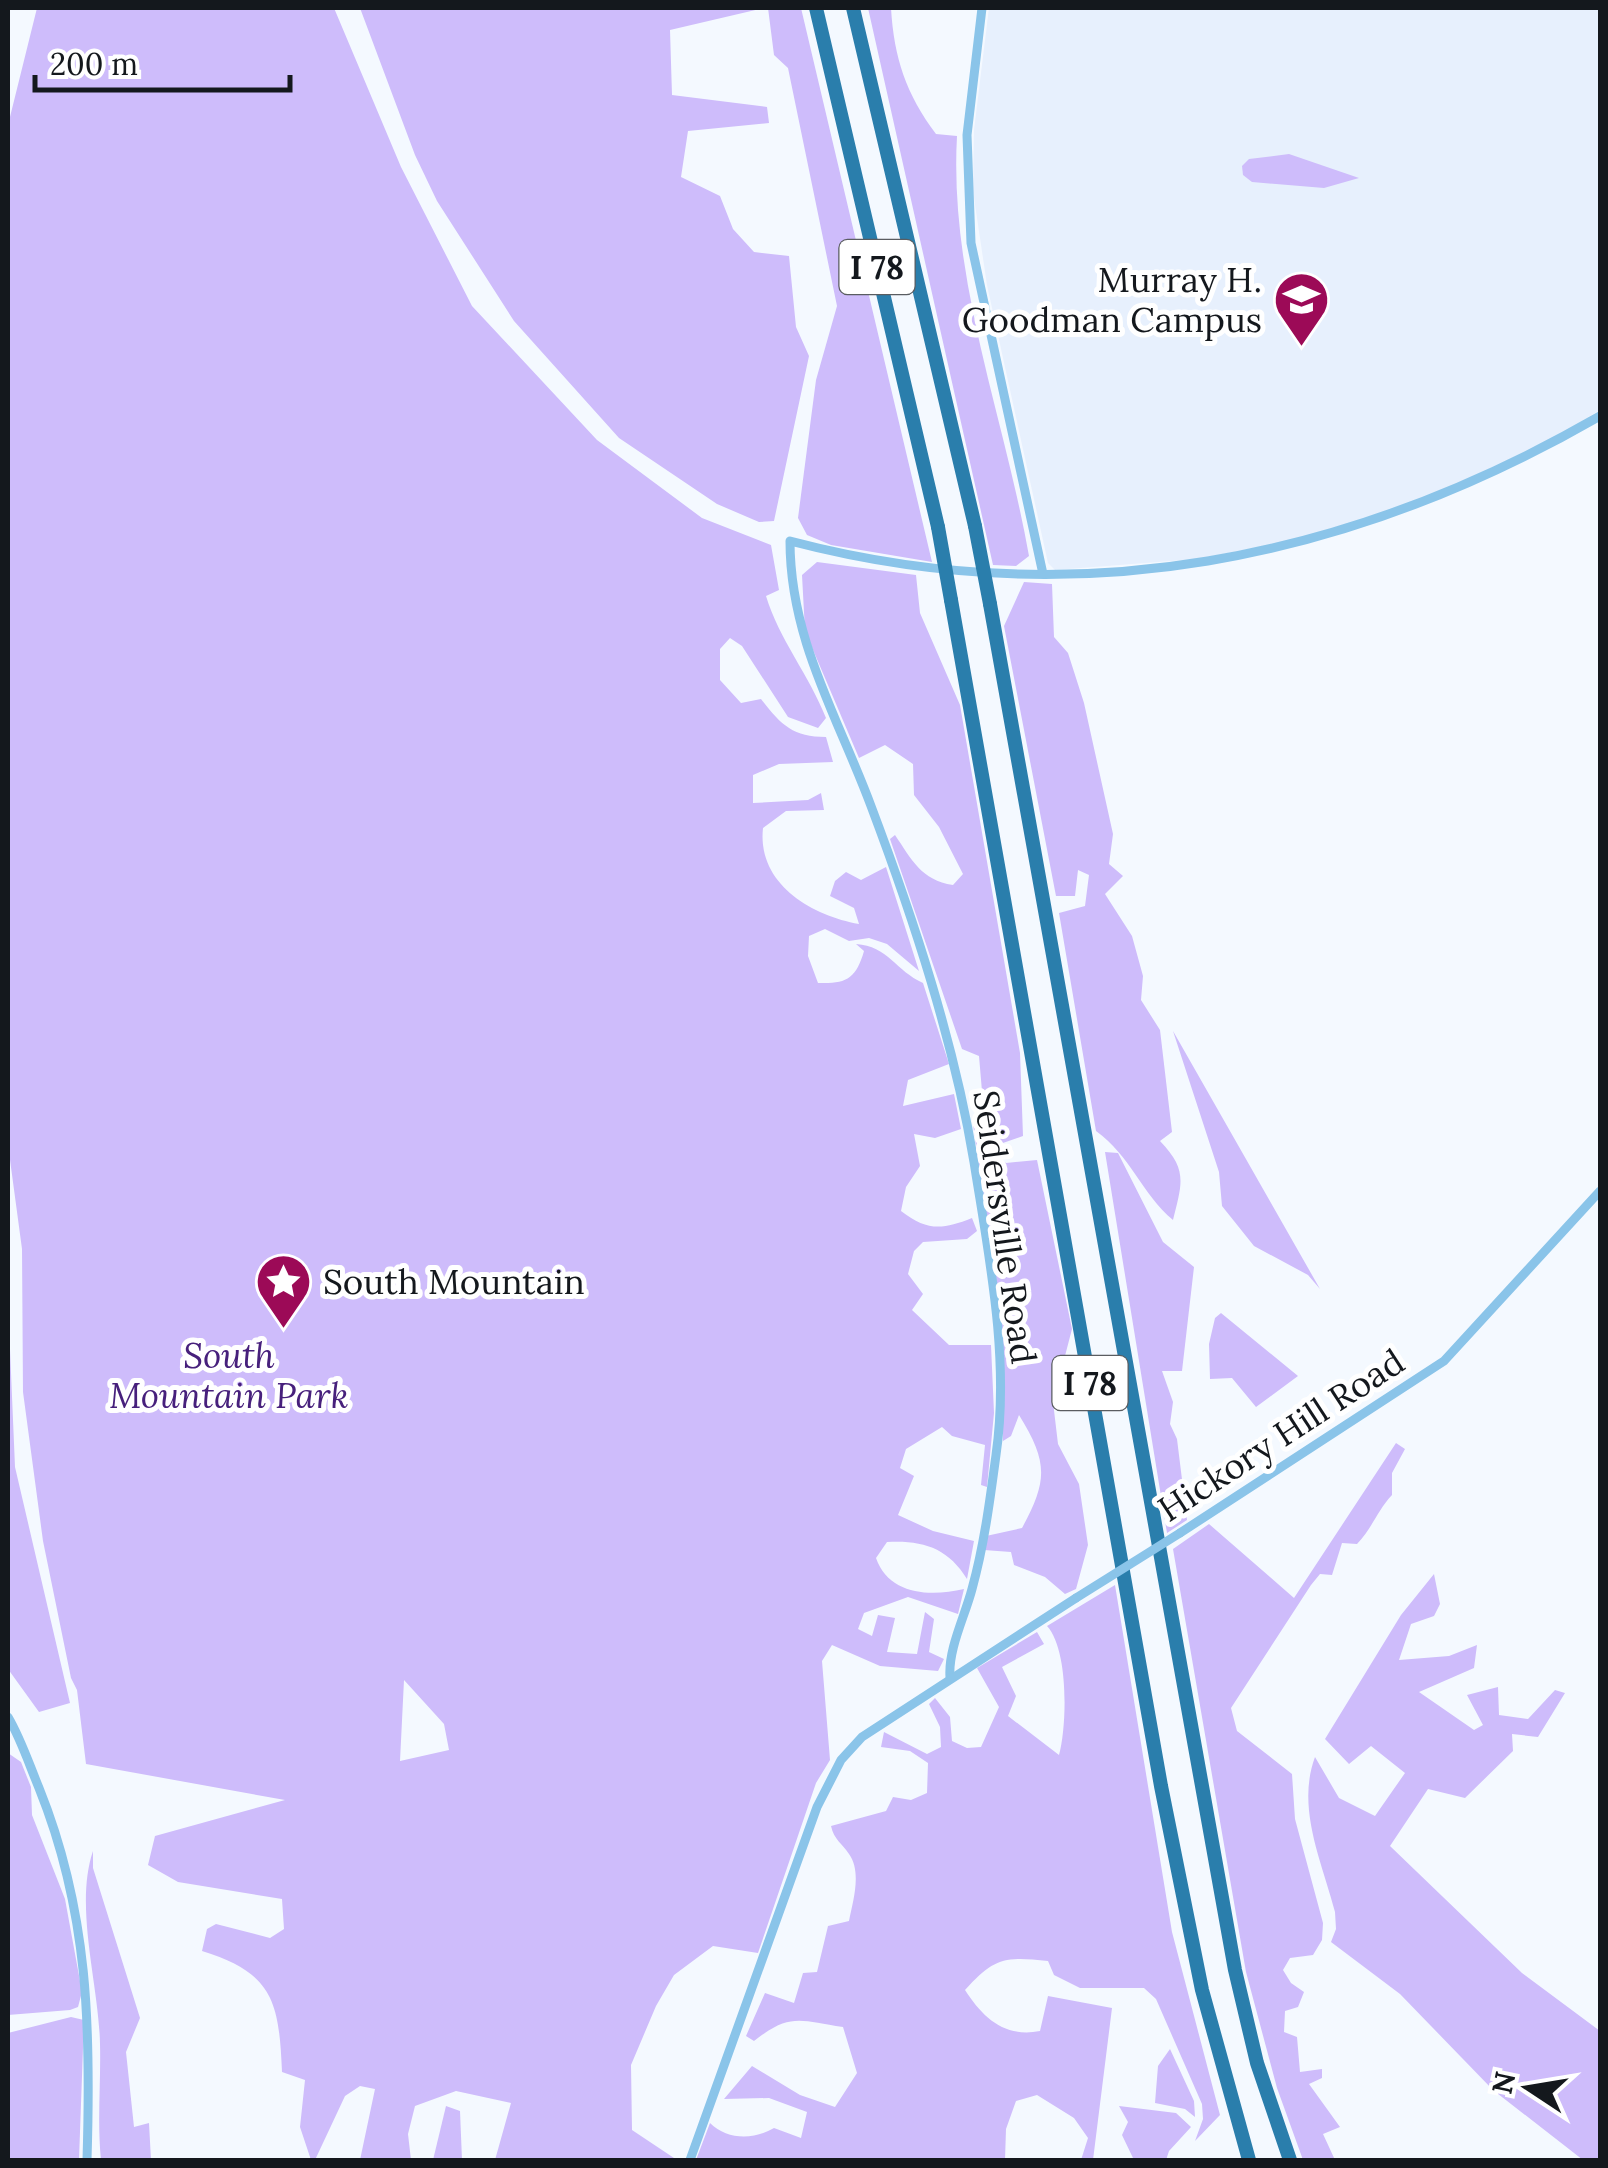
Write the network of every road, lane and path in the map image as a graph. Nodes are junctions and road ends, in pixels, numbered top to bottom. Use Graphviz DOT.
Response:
graph roads {
  1 [pos="816,8"];
  2 [pos="852,8"];
  3 [pos="982,8"];
  4 [pos="1600,416"];
  5 [pos="1043,574"];
  6 [pos="1600,1191"];
  7 [pos="950,1676"];
  8 [pos="8,1717"];
  9 [pos="87,2160"];
  10 [pos="690,2160"];
  11 [pos="1248,2160"];
  12 [pos="1290,2160"];
  1 -- 11 [label="highway, I 78, bridge"];
  2 -- 12 [label="highway, I 78, bridge"];
  3 -- 5 [label="street"];
  4 -- 5 [label="street"];
  5 -- 7 [label="street, Seidersville Road"];
  6 -- 7 [label="street, Hickory Hill Road, bridge"];
  7 -- 10 [label="street"];
  8 -- 9 [label="street"];
}
